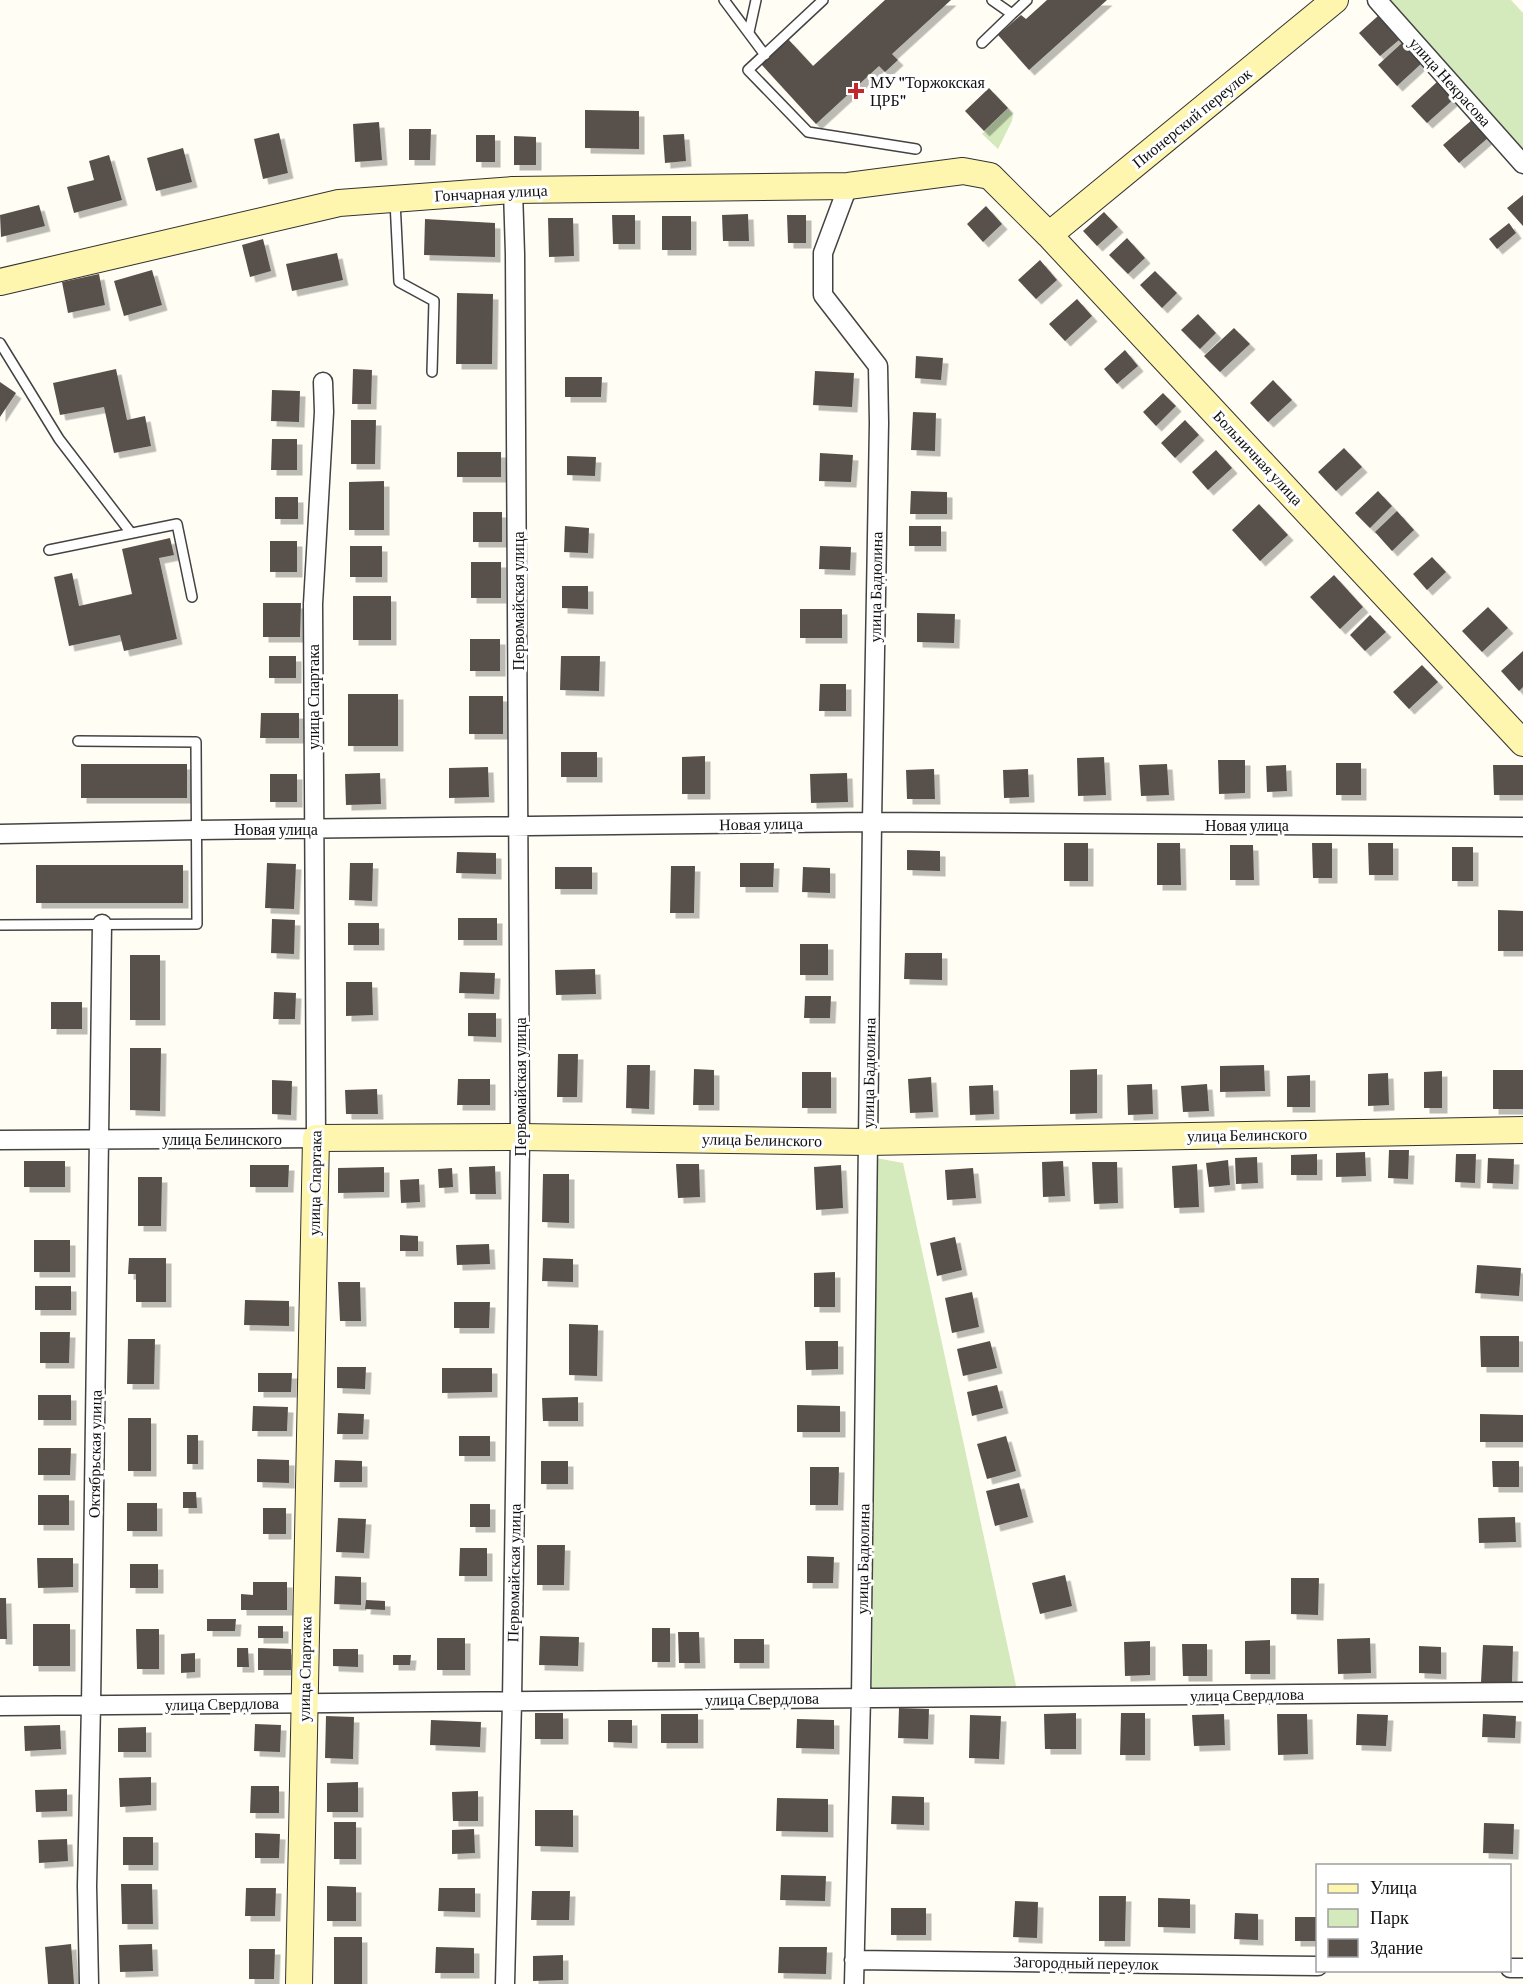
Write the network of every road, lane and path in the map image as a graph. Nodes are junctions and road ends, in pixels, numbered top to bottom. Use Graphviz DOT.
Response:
graph roads {
  1 [pos="724,0"];
  2 [pos="756,0"];
  3 [pos="823,0"];
  4 [pos="992,0"];
  5 [pos="1027,0"];
  6 [pos="1335,0"];
  7 [pos="1377,0"];
  8 [pos="1012,14"];
  9 [pos="749,32"];
  10 [pos="982,43"];
  11 [pos="765,55"];
  12 [pos="916,149"];
  13 [pos="1523,164"];
  14 [pos="990,176"];
  15 [pos="848,186"];
  16 [pos="513,190"];
  17 [pos="394,198"];
  18 [pos="1049,235"];
  19 [pos="0,282"];
  20 [pos="0,343"];
  21 [pos="432,372"];
  22 [pos="323,382"];
  23 [pos="131,533"];
  24 [pos="50,550"];
  25 [pos="192,597"];
  26 [pos="78,741"];
  27 [pos="1523,743"];
  28 [pos="872,822"];
  29 [pos="519,826"];
  30 [pos="1523,827"];
  31 [pos="313,829"];
  32 [pos="197,830"];
  33 [pos="0,834"];
  34 [pos="102,924"];
  35 [pos="0,925"];
  36 [pos="1523,1130"];
  37 [pos="520,1137"];
  38 [pos="316,1138"];
  39 [pos="0,1140"];
  40 [pos="99,1140"];
  41 [pos="868,1142"];
  42 [pos="1523,1692"];
  43 [pos="861,1698"];
  44 [pos="512,1701"];
  45 [pos="304,1703"];
  46 [pos="91,1705"];
  47 [pos="0,1706"];
  48 [pos="854,1960"];
  49 [pos="1316,1966"];
  50 [pos="89,1984"];
  51 [pos="299,1984"];
  52 [pos="505,1984"];
  53 [pos="854,1984"];
  1 -- 9 [label="lane"];
  2 -- 9 [label="lane"];
  3 -- 11 [label="lane"];
  4 -- 8 [label="lane"];
  5 -- 8 [label="lane"];
  6 -- 18 [label="street, Пионерский переулок"];
  7 -- 13 [label="street, улица Некрасова"];
  8 -- 10 [label="lane"];
  9 -- 11 [label="lane"];
  11 -- 12 [label="lane"];
  14 -- 15 [label="street, Гончарная улица"];
  14 -- 18 [label="street, Больничная улица"];
  15 -- 16 [label="street, Гончарная улица"];
  15 -- 28 [label="street, улица Бадюлина"];
  16 -- 17 [label="street, Гончарная улица"];
  16 -- 29 [label="street, Первомайская улица"];
  17 -- 19 [label="street, Гончарная улица"];
  17 -- 21 [label="lane"];
  18 -- 27 [label="street, Больничная улица"];
  20 -- 23 [label="lane"];
  22 -- 31 [label="street, улица Спартака"];
  23 -- 24 [label="lane"];
  23 -- 25 [label="lane"];
  26 -- 32 [label="lane"];
  28 -- 29 [label="street, Новая улица"];
  28 -- 30 [label="street, Новая улица"];
  28 -- 41 [label="street, улица Бадюлина"];
  29 -- 31 [label="street, Новая улица"];
  29 -- 37 [label="street, Первомайская улица"];
  31 -- 32 [label="street, Новая улица"];
  31 -- 38 [label="street, улица Спартака"];
  32 -- 33 [label="street, Новая улица"];
  32 -- 34 [label="lane"];
  34 -- 35 [label="lane"];
  34 -- 40 [label="street, Октябрьская улица"];
  36 -- 41 [label="street, улица Белинского"];
  37 -- 38 [label="street, улица Белинского"];
  37 -- 41 [label="street, улица Белинского"];
  37 -- 44 [label="street, Первомайская улица"];
  38 -- 40 [label="street, улица Белинского"];
  38 -- 45 [label="street, улица Спартака"];
  39 -- 40 [label="street, улица Белинского"];
  40 -- 46 [label="street, Октябрьская улица"];
  41 -- 43 [label="street, улица Бадюлина"];
  42 -- 43 [label="street, улица Свердлова"];
  43 -- 44 [label="street, улица Свердлова"];
  43 -- 48 [label="street, улица Бадюлина"];
  44 -- 45 [label="street, улица Свердлова"];
  44 -- 52 [label="street, Первомайская улица"];
  45 -- 46 [label="street, улица Свердлова"];
  45 -- 51 [label="street, улица Спартака"];
  46 -- 47 [label="street, улица Свердлова"];
  46 -- 50 [label="street, Октябрьская улица"];
  48 -- 49 [label="street, Загородный переулок"];
  48 -- 53 [label="street, улица Бадюлина"];
}
